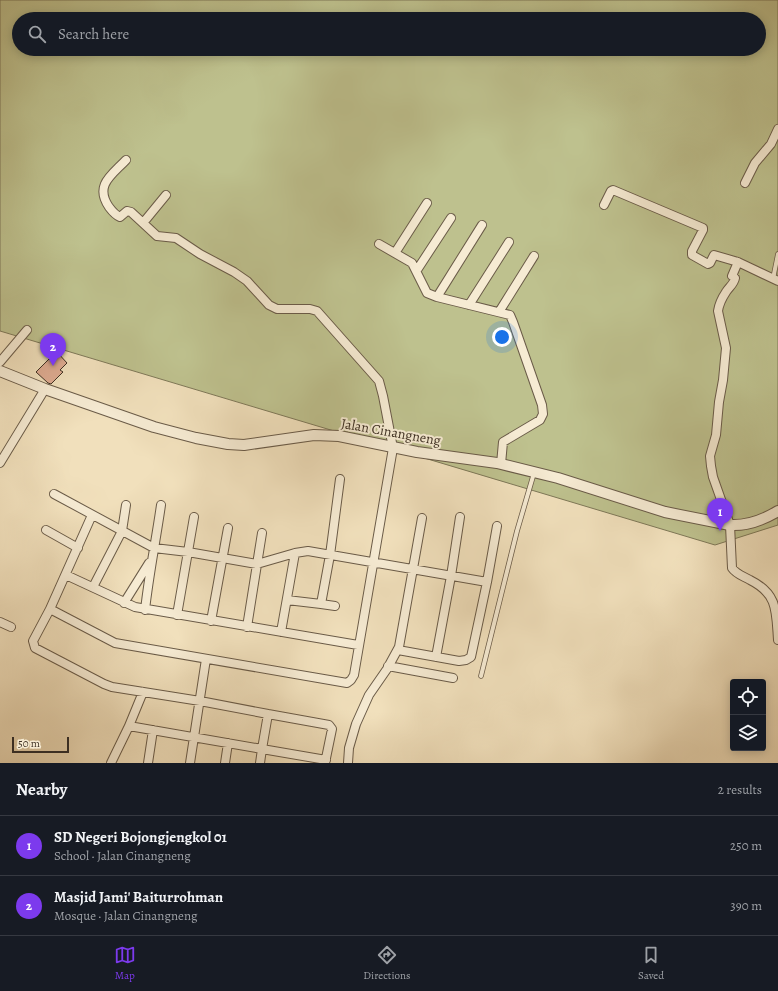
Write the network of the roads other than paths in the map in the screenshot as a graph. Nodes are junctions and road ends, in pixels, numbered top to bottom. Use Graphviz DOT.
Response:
graph roads {
  1 [pos="778,129"];
  2 [pos="126,160"];
  3 [pos="744,183"];
  4 [pos="166,195"];
  5 [pos="427,203"];
  6 [pos="604,205"];
  7 [pos="451,218"];
  8 [pos="143,223"];
  9 [pos="482,225"];
  10 [pos="509,242"];
  11 [pos="379,244"];
  12 [pos="395,253"];
  13 [pos="778,254"];
  14 [pos="534,256"];
  15 [pos="738,262"];
  16 [pos="416,270"];
  17 [pos="776,280"];
  18 [pos="437,297"];
  19 [pos="468,305"];
  20 [pos="499,312"];
  21 [pos="27,330"];
  22 [pos="0,362"];
  23 [pos="0,371"];
  24 [pos="45,389"];
  25 [pos="392,448"];
  26 [pos="0,463"];
  27 [pos="501,464"];
  28 [pos="534,473"];
  29 [pos="340,479"];
  30 [pos="54,494"];
  31 [pos="126,505"];
  32 [pos="161,505"];
  33 [pos="778,511"];
  34 [pos="92,515"];
  35 [pos="194,517"];
  36 [pos="460,517"];
  37 [pos="422,518"];
  38 [pos="730,525"];
  39 [pos="497,526"];
  40 [pos="228,528"];
  41 [pos="46,530"];
  42 [pos="122,531"];
  43 [pos="262,533"];
  44 [pos="78,548"];
  45 [pos="154,548"];
  46 [pos="188,552"];
  47 [pos="295,553"];
  48 [pos="330,555"];
  49 [pos="222,558"];
  50 [pos="151,561"];
  51 [pos="372,562"];
  52 [pos="257,564"];
  53 [pos="414,569"];
  54 [pos="66,575"];
  55 [pos="451,576"];
  56 [pos="487,582"];
  57 [pos="93,587"];
  58 [pos="287,600"];
  59 [pos="124,603"];
  60 [pos="321,604"];
  61 [pos="335,606"];
  62 [pos="50,609"];
  63 [pos="144,610"];
  64 [pos="176,615"];
  65 [pos="211,621"];
  66 [pos="0,622"];
  67 [pos="247,626"];
  68 [pos="11,627"];
  69 [pos="281,632"];
  70 [pos="778,640"];
  71 [pos="358,645"];
  72 [pos="398,650"];
  73 [pos="436,657"];
  74 [pos="206,659"];
  75 [pos="388,666"];
  76 [pos="481,676"];
  77 [pos="453,678"];
  78 [pos="143,692"];
  79 [pos="200,701"];
  80 [pos="268,714"];
  81 [pos="129,726"];
  82 [pos="153,730"];
  83 [pos="194,736"];
  84 [pos="228,743"];
  85 [pos="262,749"];
  86 [pos="326,762"];
  87 [pos="111,763"];
  88 [pos="148,763"];
  89 [pos="190,763"];
  90 [pos="225,763"];
  91 [pos="260,763"];
  92 [pos="348,763"];
  1 -- 3 [label="street"];
  2 -- 8 [label="street"];
  4 -- 8 [label="street"];
  5 -- 12 [label="street"];
  6 -- 15 [label="street"];
  7 -- 16 [label="street"];
  8 -- 25 [label="street"];
  9 -- 18 [label="street"];
  10 -- 19 [label="street"];
  11 -- 12 [label="street"];
  12 -- 16 [label="street"];
  13 -- 17 [label="lane"];
  14 -- 20 [label="street"];
  15 -- 17 [label="street"];
  15 -- 38 [label="street"];
  16 -- 18 [label="street"];
  18 -- 19 [label="street"];
  19 -- 20 [label="street"];
  20 -- 27 [label="street"];
  21 -- 22 [label="street"];
  23 -- 24 [label="street, Jalan Cinangneng"];
  24 -- 25 [label="street, Jalan Cinangneng"];
  24 -- 26 [label="street"];
  25 -- 27 [label="street, Jalan Cinangneng"];
  25 -- 51 [label="street"];
  27 -- 28 [label="street, Jalan Cinangneng"];
  28 -- 38 [label="street, Jalan Cinangneng"];
  28 -- 76 [label="lane"];
  29 -- 48 [label="street"];
  30 -- 34 [label="street"];
  31 -- 42 [label="street"];
  32 -- 45 [label="street"];
  33 -- 38 [label="street, Jalan Cinangneng"];
  34 -- 42 [label="street"];
  34 -- 44 [label="street"];
  35 -- 46 [label="street"];
  36 -- 55 [label="street"];
  37 -- 53 [label="street"];
  38 -- 70 [label="street"];
  39 -- 56 [label="street"];
  40 -- 49 [label="street"];
  41 -- 44 [label="street"];
  42 -- 45 [label="street"];
  42 -- 57 [label="street"];
  43 -- 52 [label="street"];
  44 -- 54 [label="street"];
  45 -- 46 [label="street"];
  45 -- 50 [label="street"];
  46 -- 49 [label="street"];
  46 -- 64 [label="street"];
  47 -- 48 [label="street"];
  47 -- 52 [label="street"];
  47 -- 58 [label="street"];
  48 -- 51 [label="street"];
  48 -- 60 [label="street"];
  49 -- 52 [label="street"];
  49 -- 65 [label="street"];
  50 -- 59 [label="street"];
  50 -- 63 [label="street"];
  51 -- 53 [label="street"];
  51 -- 71 [label="street"];
  52 -- 67 [label="street"];
  53 -- 55 [label="street"];
  53 -- 72 [label="street"];
  54 -- 57 [label="street"];
  54 -- 62 [label="street"];
  55 -- 56 [label="street"];
  55 -- 73 [label="street"];
  56 -- 73 [label="street"];
  57 -- 59 [label="street"];
  58 -- 60 [label="street"];
  58 -- 69 [label="street"];
  59 -- 63 [label="street"];
  60 -- 61 [label="street"];
  62 -- 74 [label="street"];
  62 -- 78 [label="street"];
  63 -- 64 [label="street"];
  64 -- 65 [label="street"];
  65 -- 67 [label="street"];
  66 -- 68 [label="street"];
  67 -- 69 [label="street"];
  69 -- 71 [label="street"];
  71 -- 74 [label="street"];
  72 -- 73 [label="street"];
  72 -- 75 [label="street"];
  74 -- 79 [label="street"];
  75 -- 77 [label="street"];
  75 -- 92 [label="street"];
  78 -- 79 [label="street"];
  78 -- 81 [label="street"];
  79 -- 80 [label="street"];
  79 -- 83 [label="street"];
  80 -- 85 [label="street"];
  80 -- 86 [label="street"];
  81 -- 82 [label="street"];
  81 -- 87 [label="street"];
  82 -- 83 [label="street"];
  82 -- 88 [label="street"];
  83 -- 84 [label="street"];
  83 -- 89 [label="street"];
  84 -- 85 [label="street"];
  84 -- 90 [label="street"];
  85 -- 86 [label="street"];
  85 -- 91 [label="street"];
}
